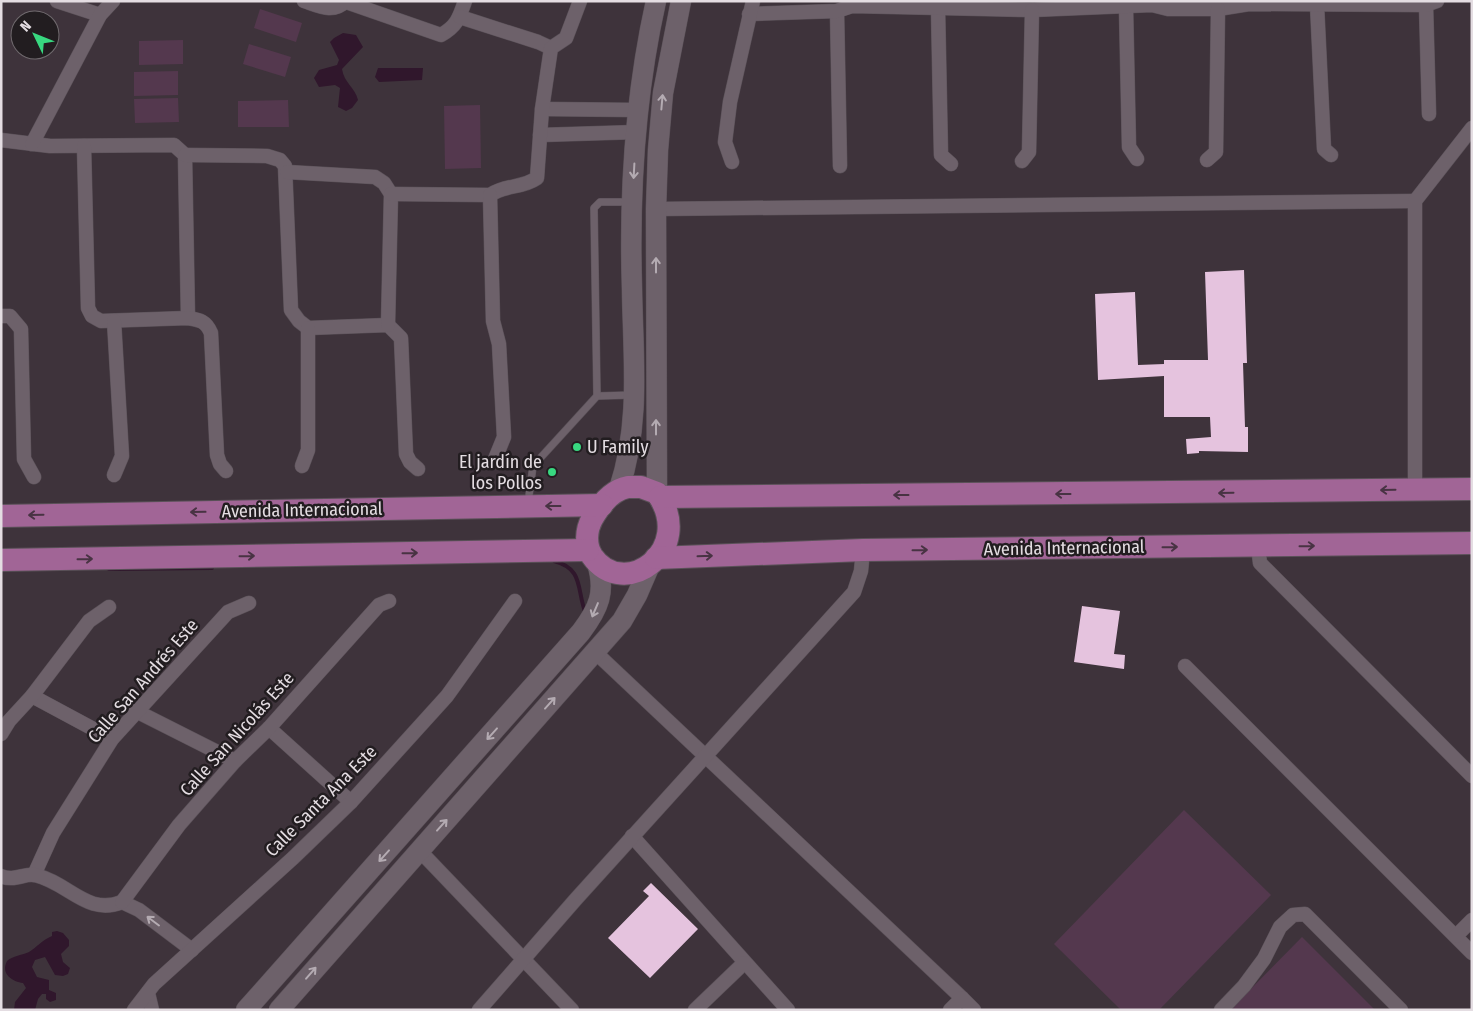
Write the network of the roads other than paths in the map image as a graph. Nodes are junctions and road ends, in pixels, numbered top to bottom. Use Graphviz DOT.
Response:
graph roads {
  1 [pos="57,1"];
  2 [pos="113,1"];
  3 [pos="304,1"];
  4 [pos="464,1"];
  5 [pos="580,1"];
  6 [pos="656,1"];
  7 [pos="681,1"];
  8 [pos="346,2"];
  9 [pos="1347,2"];
  10 [pos="1152,3"];
  11 [pos="1249,3"];
  12 [pos="1432,3"];
  13 [pos="852,4"];
  14 [pos="954,5"];
  15 [pos="1051,5"];
  16 [pos="1317,5"];
  17 [pos="751,7"];
  18 [pos="1126,7"];
  19 [pos="938,8"];
  20 [pos="1218,9"];
  21 [pos="1032,10"];
  22 [pos="837,11"];
  23 [pos="100,15"];
  24 [pos="460,16"];
  25 [pos="648,40"];
  26 [pos="551,48"];
  27 [pos="666,77"];
  28 [pos="542,110"];
  29 [pos="639,110"];
  30 [pos="1429,114"];
  31 [pos="1472,128"];
  32 [pos="637,132"];
  33 [pos="540,135"];
  34 [pos="1,140"];
  35 [pos="32,144"];
  36 [pos="84,146"];
  37 [pos="185,155"];
  38 [pos="1331,155"];
  39 [pos="1137,159"];
  40 [pos="1207,160"];
  41 [pos="732,162"];
  42 [pos="1022,162"];
  43 [pos="951,164"];
  44 [pos="840,166"];
  45 [pos="287,172"];
  46 [pos="391,194"];
  47 [pos="490,195"];
  48 [pos="1416,201"];
  49 [pos="633,202"];
  50 [pos="656,209"];
  51 [pos="1,316"];
  52 [pos="188,318"];
  53 [pos="114,321"];
  54 [pos="388,325"];
  55 [pos="308,328"];
  56 [pos="656,353"];
  57 [pos="635,354"];
  58 [pos="634,395"];
  59 [pos="597,396"];
  60 [pos="495,459"];
  61 [pos="302,466"];
  62 [pos="418,469"];
  63 [pos="226,472"];
  64 [pos="114,475"];
  65 [pos="34,477"];
  66 [pos="619,489"];
  67 [pos="1472,489"];
  68 [pos="1415,490"];
  69 [pos="658,495"];
  70 [pos="602,505"];
  71 [pos="528,506"];
  72 [pos="1,516"];
  73 [pos="1472,543"];
  74 [pos="1258,546"];
  75 [pos="863,550"];
  76 [pos="593,556"];
  77 [pos="1,560"];
  78 [pos="653,562"];
  79 [pos="389,601"];
  80 [pos="515,601"];
  81 [pos="249,603"];
  82 [pos="109,607"];
  83 [pos="596,652"];
  84 [pos="1185,666"];
  85 [pos="32,696"];
  86 [pos="136,712"];
  87 [pos="5,719"];
  88 [pos="269,728"];
  89 [pos="1,734"];
  90 [pos="112,739"];
  91 [pos="705,756"];
  92 [pos="235,761"];
  93 [pos="1472,776"];
  94 [pos="351,802"];
  95 [pos="632,836"];
  96 [pos="419,850"];
  97 [pos="34,875"];
  98 [pos="1,876"];
  99 [pos="122,902"];
  100 [pos="1472,920"];
  101 [pos="1456,936"];
  102 [pos="192,950"];
  103 [pos="1472,953"];
  104 [pos="524,960"];
  105 [pos="744,963"];
  106 [pos="276,977"];
  107 [pos="148,993"];
  108 [pos="293,994"];
  109 [pos="962,998"];
  110 [pos="134,1010"];
  111 [pos="152,1010"];
  112 [pos="246,1010"];
  113 [pos="279,1010"];
  114 [pos="480,1010"];
  115 [pos="572,1010"];
  116 [pos="695,1010"];
  117 [pos="788,1010"];
  118 [pos="950,1010"];
  119 [pos="974,1010"];
  120 [pos="1221,1010"];
  121 [pos="1401,1010"];
  1 -- 23 [label="street"];
  2 -- 23 [label="street"];
  3 -- 8 [label="street"];
  4 -- 24 [label="street"];
  5 -- 26 [label="street"];
  6 -- 25 [label="main road"];
  7 -- 27 [label="main road"];
  8 -- 24 [label="street"];
  9 -- 12 [label="street"];
  9 -- 16 [label="street"];
  10 -- 18 [label="street"];
  10 -- 20 [label="street"];
  11 -- 16 [label="street"];
  11 -- 20 [label="street"];
  12 -- 30 [label="street"];
  13 -- 19 [label="street"];
  13 -- 22 [label="street"];
  14 -- 19 [label="street"];
  14 -- 21 [label="street"];
  15 -- 18 [label="street"];
  15 -- 21 [label="street"];
  16 -- 38 [label="street"];
  17 -- 22 [label="street"];
  17 -- 41 [label="street"];
  18 -- 39 [label="street"];
  19 -- 43 [label="street"];
  20 -- 40 [label="street"];
  21 -- 42 [label="street"];
  22 -- 44 [label="street"];
  23 -- 35 [label="street"];
  24 -- 26 [label="street"];
  25 -- 27 [label="main road"];
  25 -- 29 [label="main road"];
  26 -- 28 [label="street"];
  50 -- 27 [label="main road, one-way"];
  28 -- 29 [label="street"];
  28 -- 33 [label="street"];
  29 -- 32 [label="main road"];
  31 -- 48 [label="street"];
  32 -- 33 [label="street"];
  32 -- 49 [label="main road, one-way"];
  33 -- 47 [label="street"];
  34 -- 35 [label="street"];
  35 -- 36 [label="street"];
  36 -- 37 [label="street"];
  36 -- 53 [label="street"];
  37 -- 45 [label="street"];
  37 -- 52 [label="street"];
  45 -- 46 [label="street"];
  45 -- 55 [label="street"];
  46 -- 47 [label="street"];
  46 -- 54 [label="street"];
  47 -- 60 [label="street"];
  48 -- 50 [label="street"];
  48 -- 68 [label="street"];
  49 -- 57 [label="main road"];
  49 -- 59 [label="lane"];
  56 -- 50 [label="main road, one-way"];
  51 -- 65 [label="street"];
  52 -- 53 [label="street"];
  52 -- 63 [label="street"];
  53 -- 64 [label="street"];
  54 -- 55 [label="street"];
  54 -- 62 [label="street"];
  55 -- 61 [label="street"];
  56 -- 57 [label="main road"];
  69 -- 56 [label="main road, one-way"];
  57 -- 58 [label="main road"];
  58 -- 59 [label="lane"];
  58 -- 66 [label="main road"];
  59 -- 71 [label="lane"];
  66 -- 69 [label="main road"];
  66 -- 70 [label="main road"];
  67 -- 68 [label="main road"];
  68 -- 69 [label="main road, one-way"];
  69 -- 78 [label="main road"];
  70 -- 71 [label="main road, Avenida Internacional, one-way"];
  70 -- 76 [label="main road"];
  71 -- 72 [label="main road, Avenida Internacional, one-way"];
  74 -- 73 [label="main road, Avenida Internacional, one-way"];
  75 -- 74 [label="main road, Avenida Internacional, one-way"];
  74 -- 93 [label="street"];
  78 -- 75 [label="main road, Avenida Internacional, one-way"];
  75 -- 91 [label="street"];
  77 -- 76 [label="main road, one-way"];
  76 -- 78 [label="main road"];
  76 -- 106 [label="main road, one-way"];
  78 -- 83 [label="main road"];
  79 -- 88 [label="street, Calle San Nicolás Este"];
  80 -- 94 [label="street, Calle Santa Ana Este"];
  81 -- 86 [label="street, Calle San Andrés Este"];
  82 -- 85 [label="street"];
  83 -- 91 [label="street"];
  96 -- 83 [label="main road, one-way"];
  84 -- 101 [label="street"];
  85 -- 87 [label="street"];
  85 -- 90 [label="street"];
  86 -- 90 [label="street, Calle San Andrés Este"];
  86 -- 92 [label="street"];
  87 -- 89 [label="street"];
  88 -- 92 [label="street, Calle San Nicolás Este"];
  88 -- 94 [label="street"];
  90 -- 97 [label="street, Calle San Andrés Este"];
  91 -- 95 [label="street"];
  91 -- 109 [label="street"];
  92 -- 99 [label="street, Calle San Nicolás Este"];
  94 -- 102 [label="street, Calle Santa Ana Este"];
  95 -- 104 [label="street"];
  95 -- 105 [label="street"];
  96 -- 104 [label="street"];
  108 -- 96 [label="main road, one-way"];
  97 -- 98 [label="street"];
  97 -- 99 [label="street"];
  102 -- 99 [label="street, one-way"];
  100 -- 101 [label="street"];
  101 -- 103 [label="street"];
  102 -- 107 [label="street, Calle Santa Ana Este"];
  104 -- 114 [label="street"];
  104 -- 115 [label="street"];
  105 -- 116 [label="street"];
  105 -- 117 [label="street"];
  106 -- 108 [label="main road"];
  106 -- 112 [label="main road"];
  107 -- 110 [label="street, Calle Santa Ana Este"];
  107 -- 111 [label="street"];
  108 -- 113 [label="main road"];
  109 -- 118 [label="street"];
  109 -- 119 [label="street"];
  120 -- 121 [label="street"];
}
